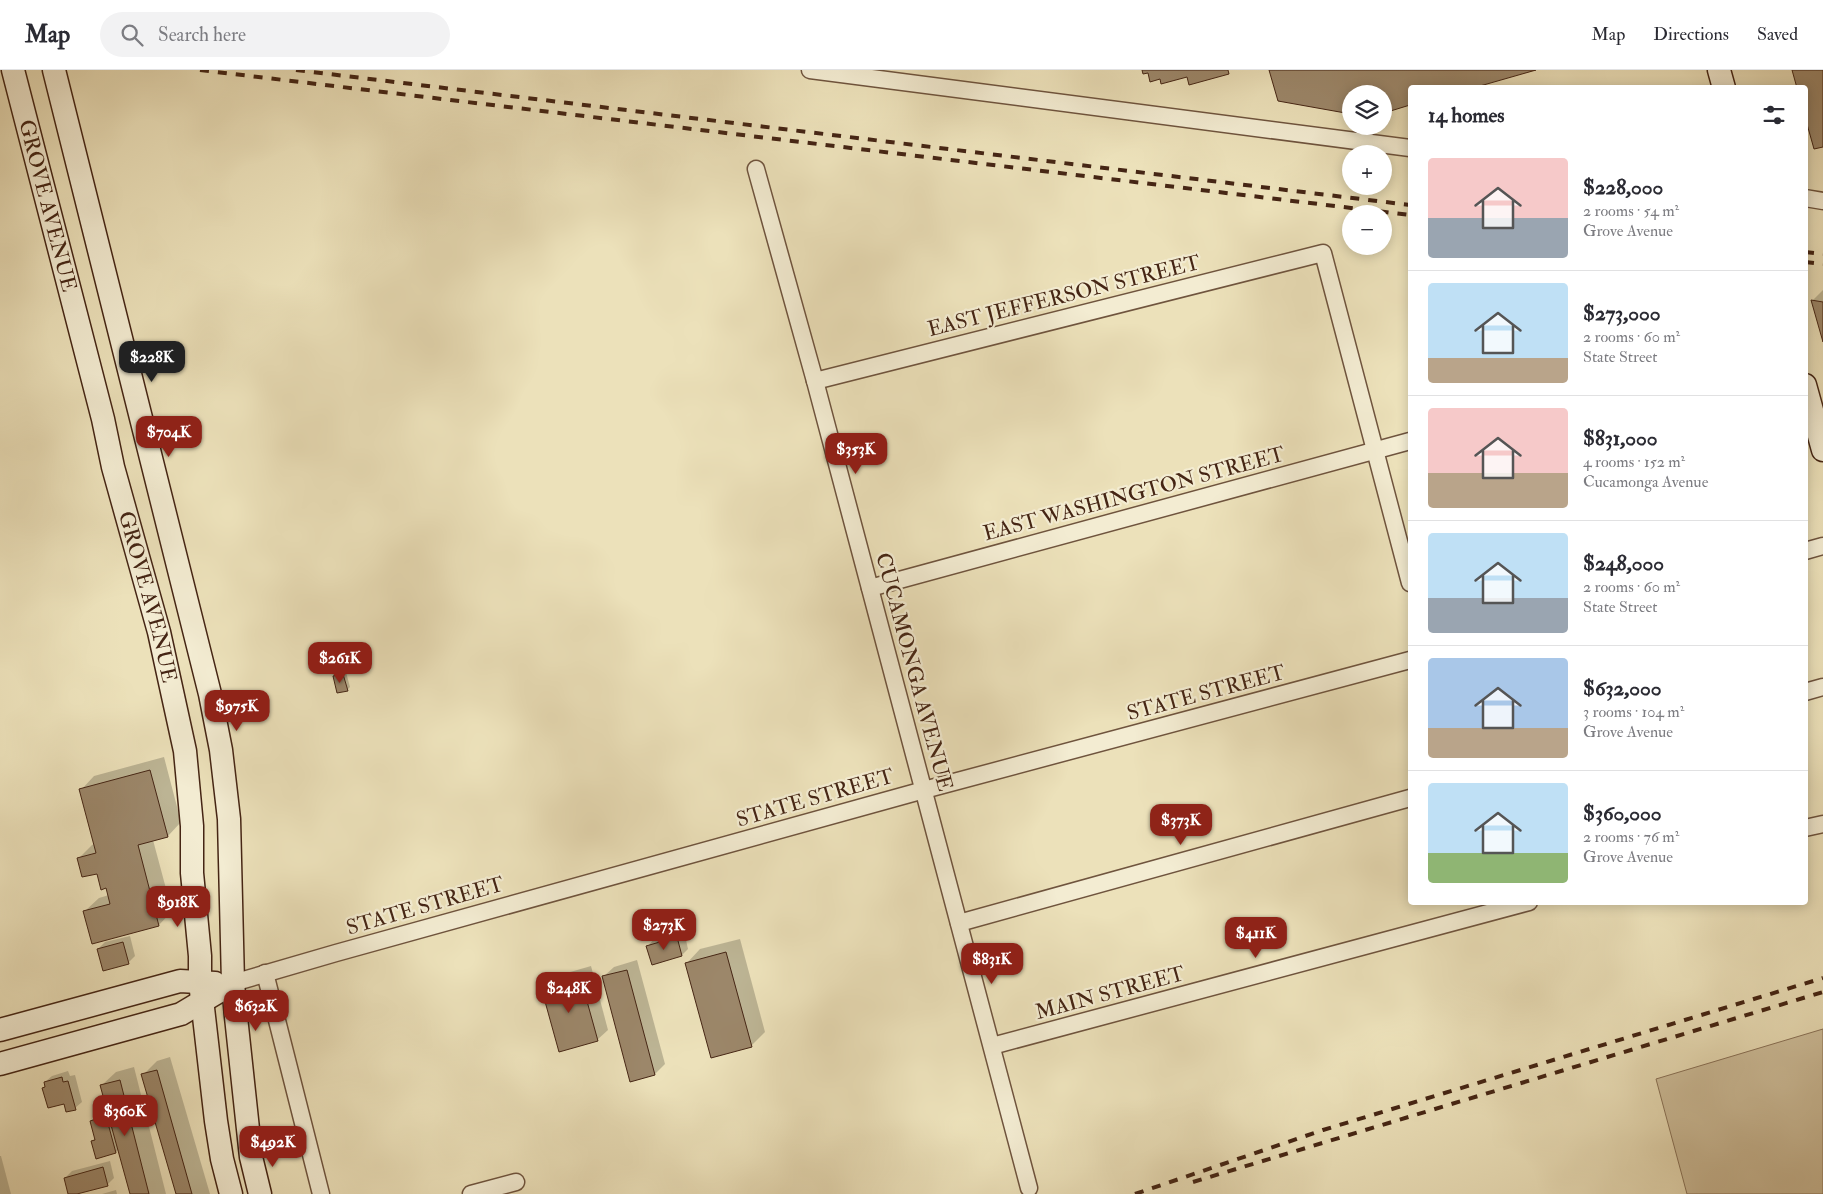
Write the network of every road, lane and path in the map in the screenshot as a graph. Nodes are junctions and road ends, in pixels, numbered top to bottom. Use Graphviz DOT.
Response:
graph roads {
  1 [pos="13,70"];
  2 [pos="54,70"];
  3 [pos="810,70"];
  4 [pos="1719,70"];
  5 [pos="1723,85"];
  6 [pos="1408,148"];
  7 [pos="756,169"];
  8 [pos="1808,198"];
  9 [pos="1823,201"];
  10 [pos="814,381"];
  11 [pos="1808,395"];
  12 [pos="1408,442"];
  13 [pos="1823,450"];
  14 [pos="1375,451"];
  15 [pos="1823,546"];
  16 [pos="1808,550"];
  17 [pos="1408,575"];
  18 [pos="870,588"];
  19 [pos="1408,661"];
  20 [pos="1823,687"];
  21 [pos="1808,691"];
  22 [pos="924,790"];
  23 [pos="1408,799"];
  24 [pos="1823,824"];
  25 [pos="1808,827"];
  26 [pos="1510,905"];
  27 [pos="1497,907"];
  28 [pos="959,923"];
  29 [pos="265,973"];
  30 [pos="233,983"];
  31 [pos="201,992"];
  32 [pos="0,1030"];
  33 [pos="992,1046"];
  34 [pos="0,1064"];
  35 [pos="516,1182"];
  36 [pos="1029,1188"];
  37 [pos="231,1194"];
  38 [pos="260,1194"];
  39 [pos="321,1194"];
  40 [pos="471,1194"];
  1 -- 31 [label="main road, GROVE AVENUE"];
  2 -- 30 [label="main road, GROVE AVENUE"];
  3 -- 6 [label="street"];
  4 -- 5 [label="main road"];
  7 -- 10 [label="street, CUCAMONGA AVENUE"];
  8 -- 9 [label="street"];
  10 -- 14 [label="street, EAST JEFFERSON STREET"];
  10 -- 18 [label="street, CUCAMONGA AVENUE"];
  11 -- 13 [label="main road"];
  12 -- 14 [label="street, EAST WASHINGTON STREET"];
  14 -- 17 [label="street"];
  14 -- 18 [label="street, EAST WASHINGTON STREET"];
  15 -- 16 [label="street"];
  18 -- 22 [label="street, CUCAMONGA AVENUE"];
  19 -- 22 [label="street, STATE STREET"];
  20 -- 21 [label="street"];
  22 -- 28 [label="street, CUCAMONGA AVENUE"];
  22 -- 29 [label="street, STATE STREET"];
  23 -- 28 [label="street"];
  24 -- 25 [label="street"];
  26 -- 27 [label="street, MAIN STREET"];
  27 -- 33 [label="street, MAIN STREET"];
  28 -- 33 [label="street, CUCAMONGA AVENUE"];
  29 -- 30 [label="street, STATE STREET"];
  29 -- 39 [label="street"];
  30 -- 31 [label="main road"];
  30 -- 38 [label="main road, GROVE AVENUE"];
  31 -- 32 [label="main road"];
  31 -- 34 [label="main road"];
  31 -- 37 [label="main road, GROVE AVENUE"];
  33 -- 36 [label="street, CUCAMONGA AVENUE"];
  35 -- 40 [label="street"];
}
